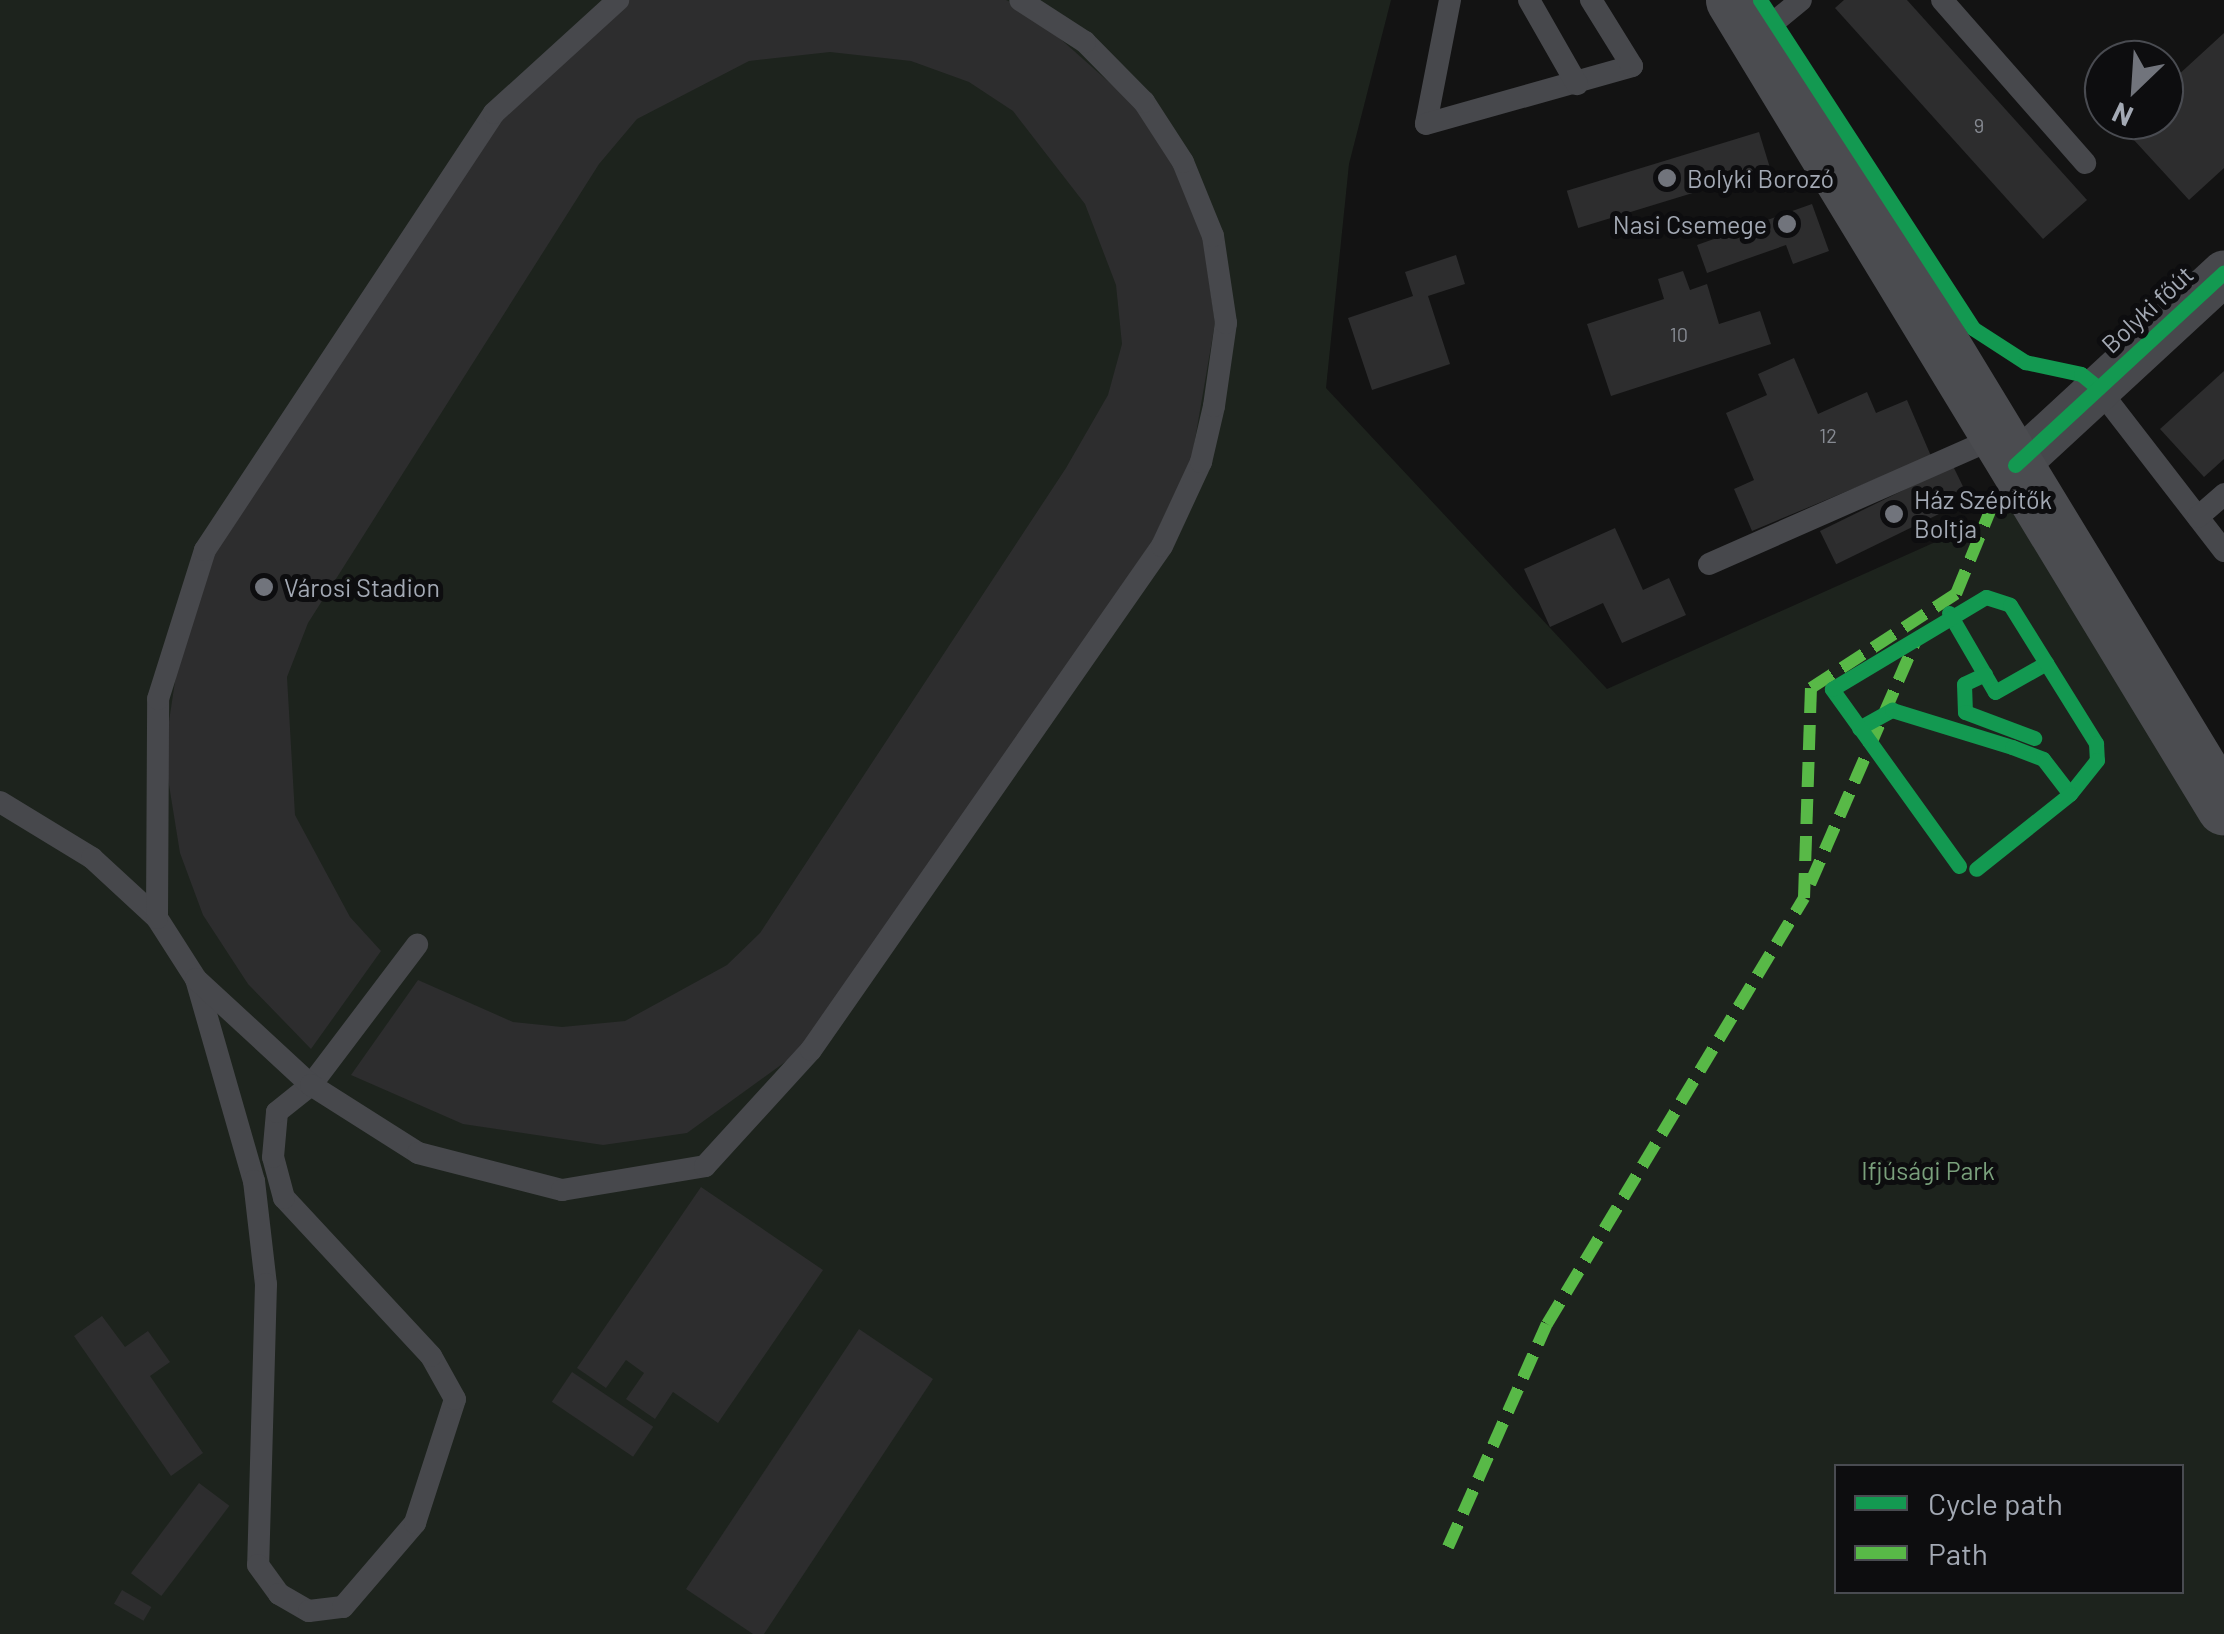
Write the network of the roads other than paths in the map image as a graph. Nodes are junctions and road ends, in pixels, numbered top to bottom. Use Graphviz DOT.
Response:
graph roads {
  1 [pos="618,0"];
  2 [pos="1020,0"];
  3 [pos="1450,0"];
  4 [pos="1529,0"];
  5 [pos="1592,0"];
  6 [pos="1800,0"];
  7 [pos="1942,0"];
  8 [pos="1744,19"];
  9 [pos="1577,84"];
  10 [pos="2086,163"];
  11 [pos="2224,272"];
  12 [pos="2098,388"];
  13 [pos="2007,450"];
  14 [pos="2224,494"];
  15 [pos="2198,517"];
  16 [pos="2224,550"];
  17 [pos="1709,564"];
  18 [pos="0,802"];
  19 [pos="2224,808"];
  20 [pos="156,918"];
  21 [pos="417,945"];
  22 [pos="196,979"];
  23 [pos="311,1085"];
  1 -- 20 [label="lane"];
  2 -- 23 [label="lane"];
  3 -- 9 [label="lane"];
  4 -- 9 [label="lane"];
  5 -- 9 [label="lane"];
  6 -- 8 [label="lane"];
  7 -- 10 [label="lane"];
  8 -- 13 [label="main road"];
  11 -- 12 [label="street, Bolyki főút"];
  12 -- 13 [label="street, Bolyki főút"];
  12 -- 15 [label="lane"];
  13 -- 17 [label="lane"];
  13 -- 19 [label="main road"];
  14 -- 15 [label="lane"];
  15 -- 16 [label="lane"];
  18 -- 20 [label="lane"];
  20 -- 22 [label="lane"];
  21 -- 23 [label="lane"];
  22 -- 23 [label="lane"];
  22 -- 23 [label="lane"];
}
